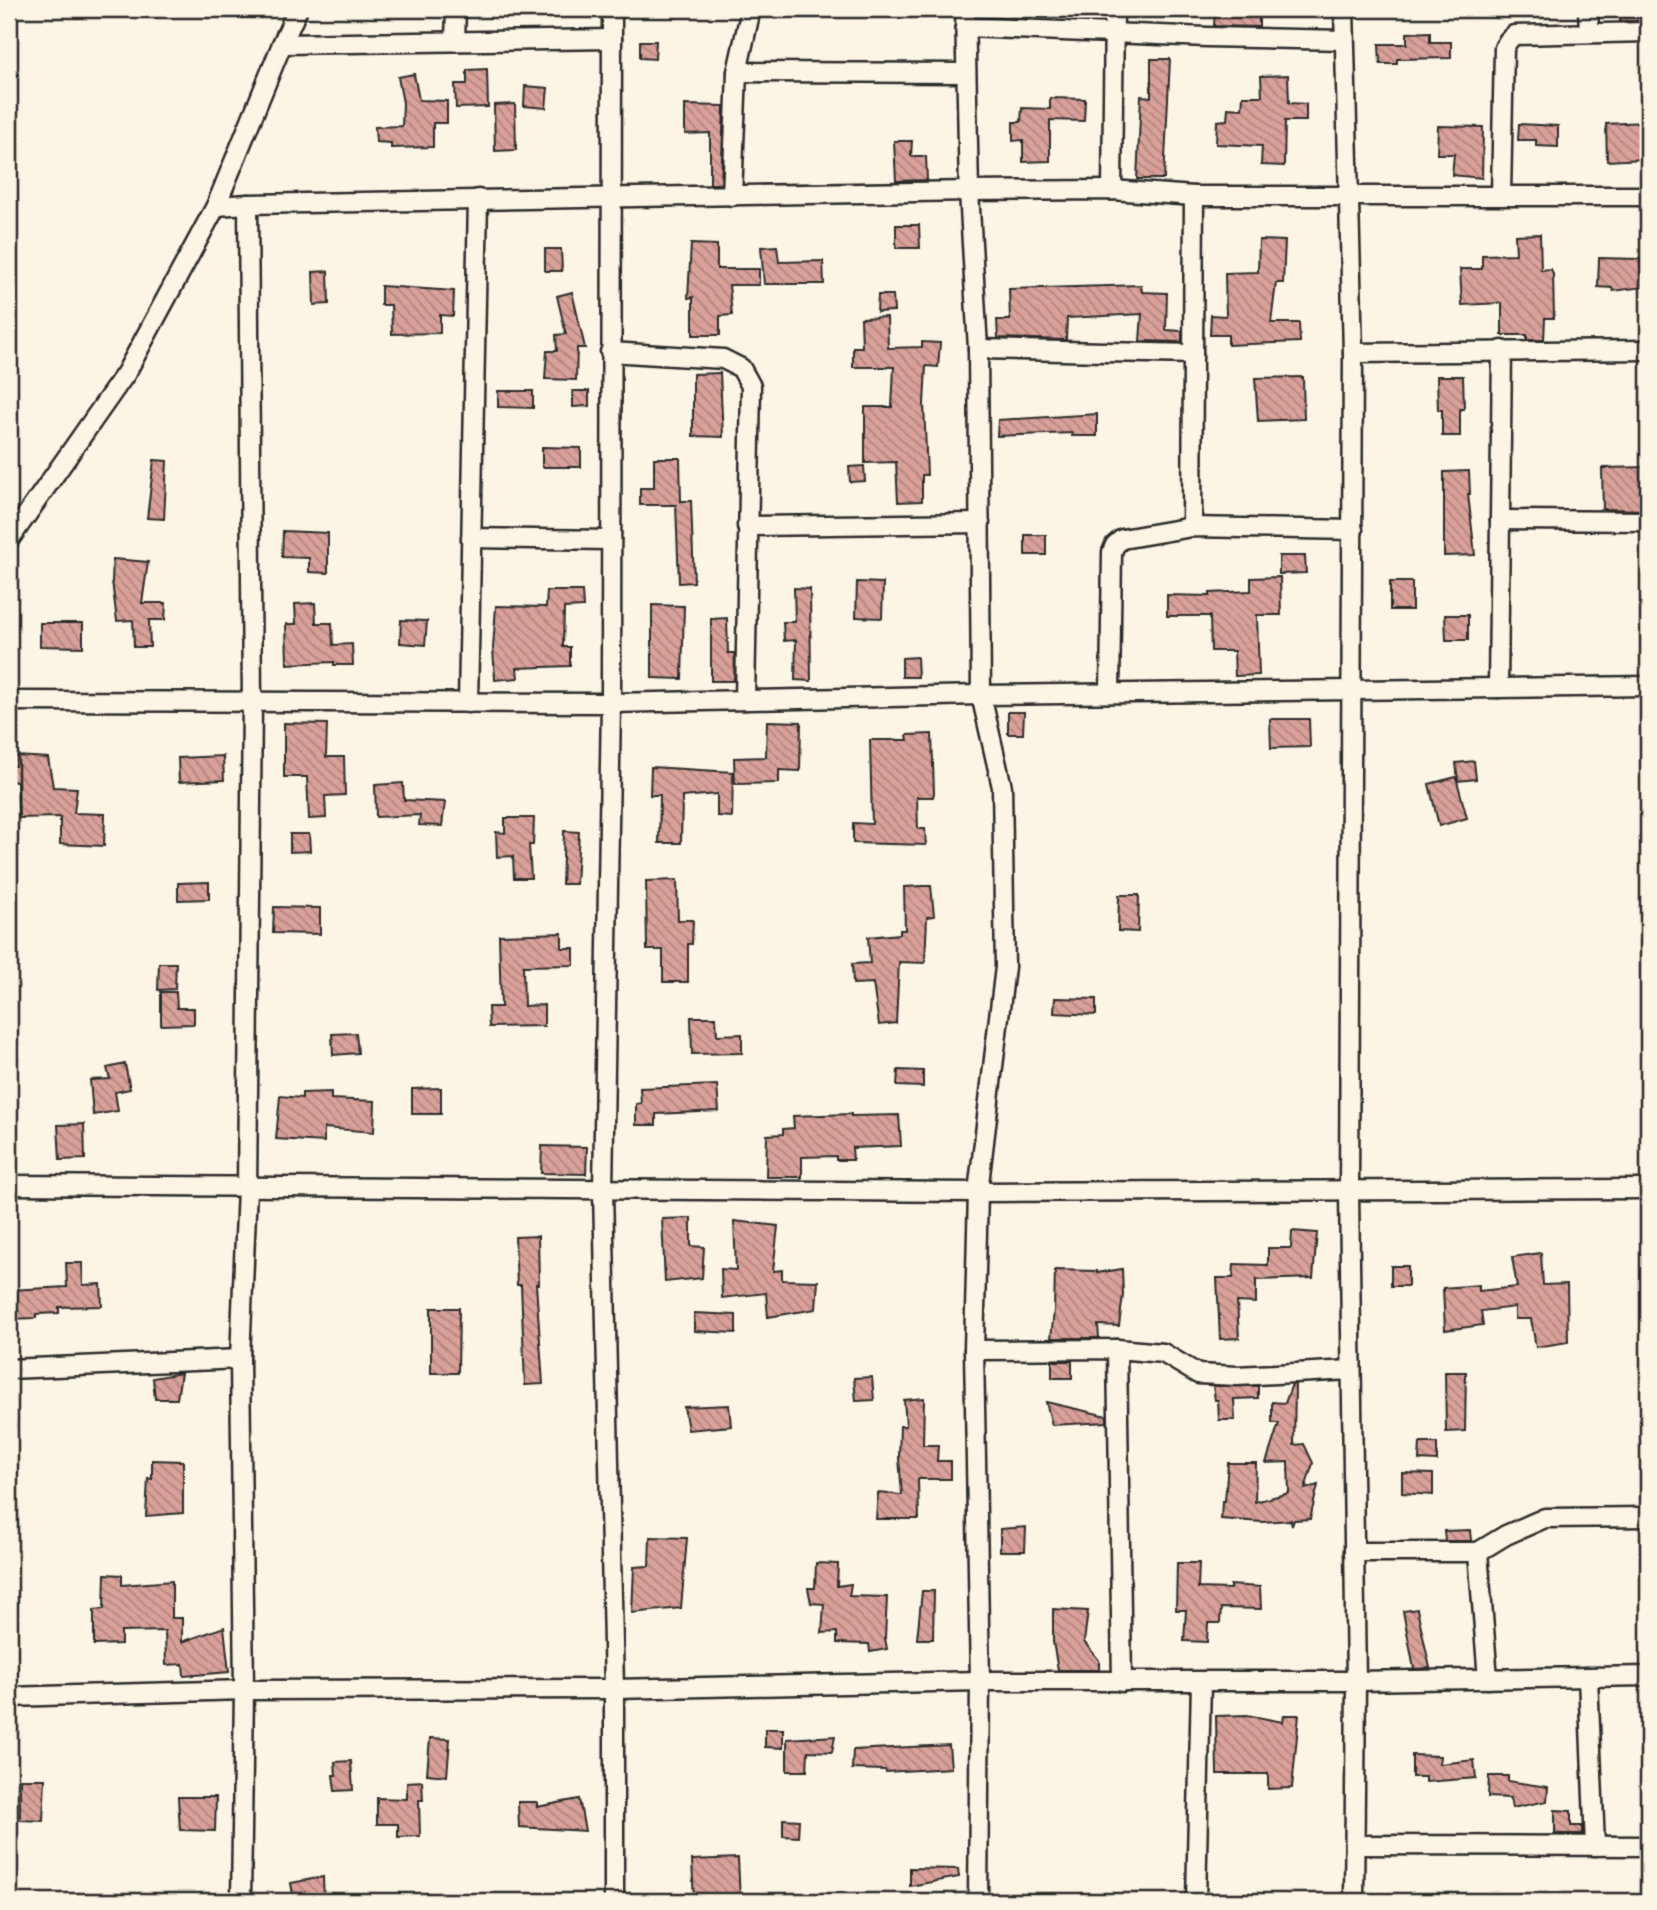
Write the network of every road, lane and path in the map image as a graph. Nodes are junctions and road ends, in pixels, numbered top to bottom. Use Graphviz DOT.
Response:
graph roads {
  1 [pos="298,9"];
  2 [pos="456,9"];
  3 [pos="612,9"];
  4 [pos="751,9"];
  5 [pos="1114,9"];
  6 [pos="1344,9"];
  7 [pos="1588,9"];
  8 [pos="965,18"];
  9 [pos="1589,32"];
  10 [pos="1648,32"];
  11 [pos="1114,33"];
  12 [pos="612,38"];
  13 [pos="1344,40"];
  14 [pos="454,41"];
  15 [pos="282,44"];
  16 [pos="737,72"];
  17 [pos="965,73"];
  18 [pos="1112,190"];
  19 [pos="969,191"];
  20 [pos="1348,194"];
  21 [pos="1502,195"];
  22 [pos="732,196"];
  23 [pos="1194,196"];
  24 [pos="1648,196"];
  25 [pos="610,198"];
  26 [pos="478,199"];
  27 [pos="248,204"];
  28 [pos="216,206"];
  29 [pos="978,349"];
  30 [pos="1502,350"];
  31 [pos="1648,350"];
  32 [pos="610,352"];
  33 [pos="1353,353"];
  34 [pos="1193,354"];
  35 [pos="1500,520"];
  36 [pos="1648,521"];
  37 [pos="980,523"];
  38 [pos="747,526"];
  39 [pos="1192,527"];
  40 [pos="1353,530"];
  41 [pos="471,538"];
  42 [pos="9,540"];
  43 [pos="611,540"];
  44 [pos="1648,686"];
  45 [pos="1498,688"];
  46 [pos="1350,690"];
  47 [pos="1110,693"];
  48 [pos="981,695"];
  49 [pos="745,700"];
  50 [pos="9,701"];
  51 [pos="252,703"];
  52 [pos="468,703"];
  53 [pos="611,703"];
  54 [pos="9,1185"];
  55 [pos="247,1188"];
  56 [pos="1648,1189"];
  57 [pos="603,1190"];
  58 [pos="978,1192"];
  59 [pos="1349,1192"];
  60 [pos="1117,1349"];
  61 [pos="974,1350"];
  62 [pos="240,1359"];
  63 [pos="9,1369"];
  64 [pos="1351,1370"];
  65 [pos="1648,1517"];
  66 [pos="1354,1552"];
  67 [pos="1478,1552"];
  68 [pos="1648,1676"];
  69 [pos="1588,1677"];
  70 [pos="1488,1679"];
  71 [pos="980,1681"];
  72 [pos="1356,1681"];
  73 [pos="1122,1682"];
  74 [pos="1201,1682"];
  75 [pos="614,1689"];
  76 [pos="244,1690"];
  77 [pos="9,1697"];
  78 [pos="1356,1844"];
  79 [pos="1595,1846"];
  80 [pos="1648,1846"];
  81 [pos="241,1901"];
  82 [pos="614,1901"];
  83 [pos="978,1901"];
  84 [pos="1196,1901"];
  85 [pos="1354,1901"];
  1 -- 15 [label="street"];
  2 -- 14 [label="street"];
  3 -- 12 [label="street"];
  4 -- 16 [label="street"];
  5 -- 11 [label="street"];
  6 -- 13 [label="street"];
  7 -- 9 [label="street"];
  8 -- 11 [label="street"];
  8 -- 17 [label="street"];
  9 -- 10 [label="street"];
  9 -- 21 [label="street"];
  11 -- 13 [label="street"];
  11 -- 18 [label="street"];
  12 -- 14 [label="street"];
  12 -- 25 [label="street"];
  13 -- 20 [label="street"];
  14 -- 15 [label="street"];
  15 -- 28 [label="street"];
  16 -- 17 [label="street"];
  16 -- 22 [label="street"];
  17 -- 19 [label="street"];
  18 -- 19 [label="street"];
  18 -- 23 [label="street"];
  19 -- 22 [label="street"];
  19 -- 29 [label="street"];
  20 -- 21 [label="street"];
  20 -- 23 [label="street"];
  20 -- 33 [label="street"];
  21 -- 24 [label="street"];
  22 -- 25 [label="street"];
  23 -- 34 [label="street"];
  25 -- 26 [label="street"];
  25 -- 32 [label="street"];
  26 -- 27 [label="street"];
  26 -- 41 [label="street"];
  27 -- 28 [label="street"];
  27 -- 51 [label="street"];
  28 -- 42 [label="street"];
  29 -- 34 [label="street"];
  29 -- 37 [label="street"];
  30 -- 31 [label="street"];
  30 -- 33 [label="street"];
  30 -- 35 [label="street"];
  32 -- 38 [label="street"];
  32 -- 43 [label="street"];
  33 -- 40 [label="street"];
  34 -- 39 [label="street"];
  35 -- 36 [label="street"];
  35 -- 45 [label="street"];
  37 -- 38 [label="street"];
  37 -- 48 [label="street"];
  38 -- 49 [label="street"];
  39 -- 40 [label="street"];
  39 -- 47 [label="street"];
  40 -- 46 [label="street"];
  41 -- 43 [label="street"];
  41 -- 52 [label="street"];
  43 -- 53 [label="street"];
  44 -- 45 [label="street"];
  45 -- 46 [label="street"];
  46 -- 47 [label="street"];
  46 -- 59 [label="street"];
  47 -- 48 [label="street"];
  48 -- 49 [label="street"];
  48 -- 58 [label="street"];
  49 -- 53 [label="street"];
  50 -- 51 [label="street"];
  51 -- 52 [label="street"];
  51 -- 55 [label="street"];
  52 -- 53 [label="street"];
  53 -- 57 [label="street"];
  54 -- 55 [label="street"];
  55 -- 57 [label="street"];
  55 -- 62 [label="street"];
  56 -- 59 [label="street"];
  57 -- 58 [label="street"];
  57 -- 75 [label="street"];
  58 -- 59 [label="street"];
  58 -- 61 [label="street"];
  59 -- 64 [label="street"];
  60 -- 61 [label="street"];
  60 -- 64 [label="street"];
  60 -- 73 [label="street"];
  61 -- 71 [label="street"];
  62 -- 63 [label="street"];
  62 -- 76 [label="street"];
  64 -- 66 [label="street"];
  65 -- 67 [label="street"];
  66 -- 67 [label="street"];
  66 -- 72 [label="street"];
  67 -- 70 [label="street"];
  68 -- 69 [label="street"];
  69 -- 70 [label="street"];
  69 -- 79 [label="street"];
  70 -- 72 [label="street"];
  71 -- 73 [label="street"];
  71 -- 75 [label="street"];
  71 -- 83 [label="street"];
  72 -- 74 [label="street"];
  72 -- 78 [label="street"];
  73 -- 74 [label="street"];
  74 -- 84 [label="street"];
  75 -- 76 [label="street"];
  75 -- 82 [label="street"];
  76 -- 77 [label="street"];
  76 -- 81 [label="street"];
  78 -- 79 [label="street"];
  78 -- 85 [label="street"];
  79 -- 80 [label="street"];
}
